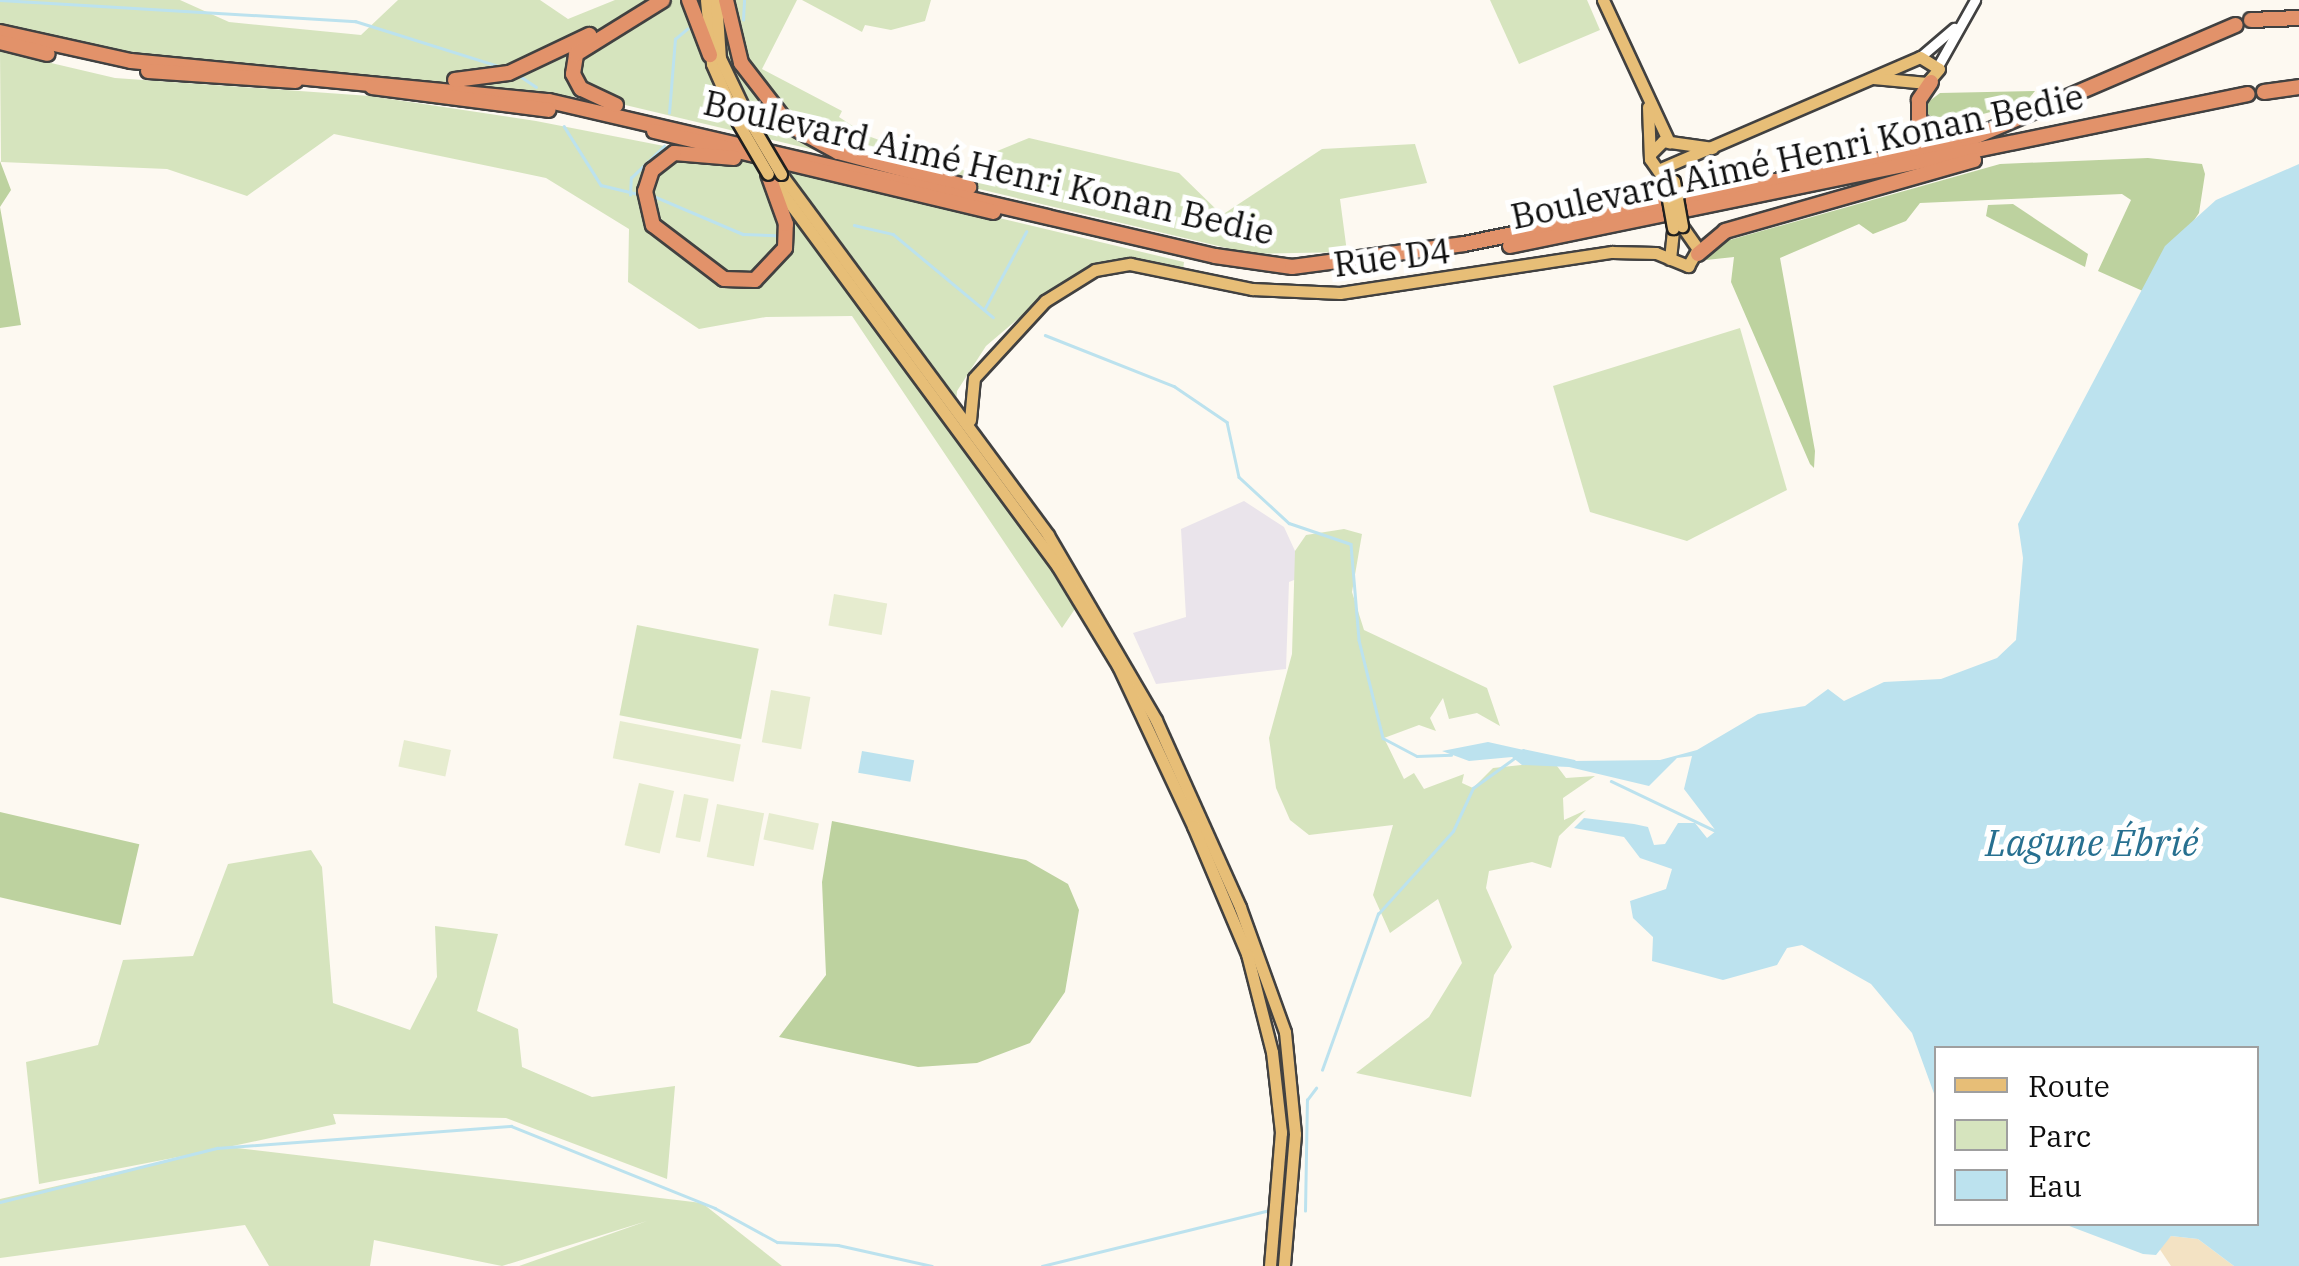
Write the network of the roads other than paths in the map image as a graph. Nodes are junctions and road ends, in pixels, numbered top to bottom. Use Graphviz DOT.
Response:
graph roads {
  1 [pos="652,0"];
  2 [pos="663,0"];
  3 [pos="689,0"];
  4 [pos="706,0"];
  5 [pos="716,0"];
  6 [pos="726,0"];
  7 [pos="1604,0"];
  8 [pos="1975,0"];
  9 [pos="2299,18"];
  10 [pos="1956,26"];
  11 [pos="0,32"];
  12 [pos="0,42"];
  13 [pos="710,55"];
  14 [pos="1918,58"];
  15 [pos="1938,66"];
  16 [pos="1873,78"];
  17 [pos="410,82"];
  18 [pos="1924,82"];
  19 [pos="2299,86"];
  20 [pos="1648,102"];
  21 [pos="549,106"];
  22 [pos="2006,126"];
  23 [pos="699,130"];
  24 [pos="2046,136"];
  25 [pos="1671,143"];
  26 [pos="1712,148"];
  27 [pos="1650,154"];
  28 [pos="774,174"];
  29 [pos="1672,174"];
  30 [pos="852,179"];
  31 [pos="1123,233"];
  32 [pos="1679,233"];
  33 [pos="1698,254"];
  34 [pos="1670,259"];
  35 [pos="972,427"];
  36 [pos="1270,1266"];
  37 [pos="1284,1266"];
  1 -- 17 [label="highway"];
  2 -- 23 [label="highway"];
  3 -- 13 [label="highway"];
  4 -- 13 [label="main road"];
  5 -- 28 [label="main road, bridge"];
  6 -- 31 [label="highway"];
  7 -- 20 [label="main road"];
  8 -- 10 [label="street"];
  9 -- 22 [label="highway, Boulevard Aimé Henri Konan Bedie"];
  10 -- 14 [label="street"];
  10 -- 15 [label="street"];
  11 -- 17 [label="highway, Boulevard Aimé Henri Konan Bedie"];
  12 -- 21 [label="highway, Boulevard Aimé Henri Konan Bedie"];
  13 -- 28 [label="main road, bridge"];
  14 -- 15 [label="main road"];
  14 -- 16 [label="main road"];
  14 -- 18 [label="main road"];
  15 -- 18 [label="main road"];
  16 -- 18 [label="main road"];
  16 -- 26 [label="main road"];
  17 -- 21 [label="highway, Boulevard Aimé Henri Konan Bedie"];
  18 -- 22 [label="highway"];
  19 -- 24 [label="highway, Boulevard Aimé Henri Konan Bedie"];
  20 -- 25 [label="main road"];
  20 -- 27 [label="main road"];
  21 -- 23 [label="highway, Boulevard Aimé Henri Konan Bedie"];
  21 -- 30 [label="highway, Boulevard Aimé Henri Konan Bedie"];
  22 -- 31 [label="highway, Boulevard Aimé Henri Konan Bedie"];
  23 -- 31 [label="highway, Boulevard Aimé Henri Konan Bedie"];
  24 -- 30 [label="highway, Boulevard Aimé Henri Konan Bedie"];
  24 -- 33 [label="highway"];
  25 -- 26 [label="main road"];
  25 -- 27 [label="main road"];
  25 -- 29 [label="main road"];
  26 -- 29 [label="main road"];
  27 -- 29 [label="main road"];
  28 -- 30 [label="highway"];
  28 -- 35 [label="main road"];
  28 -- 36 [label="main road"];
  29 -- 32 [label="main road, bridge"];
  32 -- 33 [label="main road"];
  32 -- 34 [label="main road"];
  33 -- 34 [label="main road, Rue D4"];
  34 -- 35 [label="main road, Rue D4"];
  35 -- 37 [label="main road"];
}
